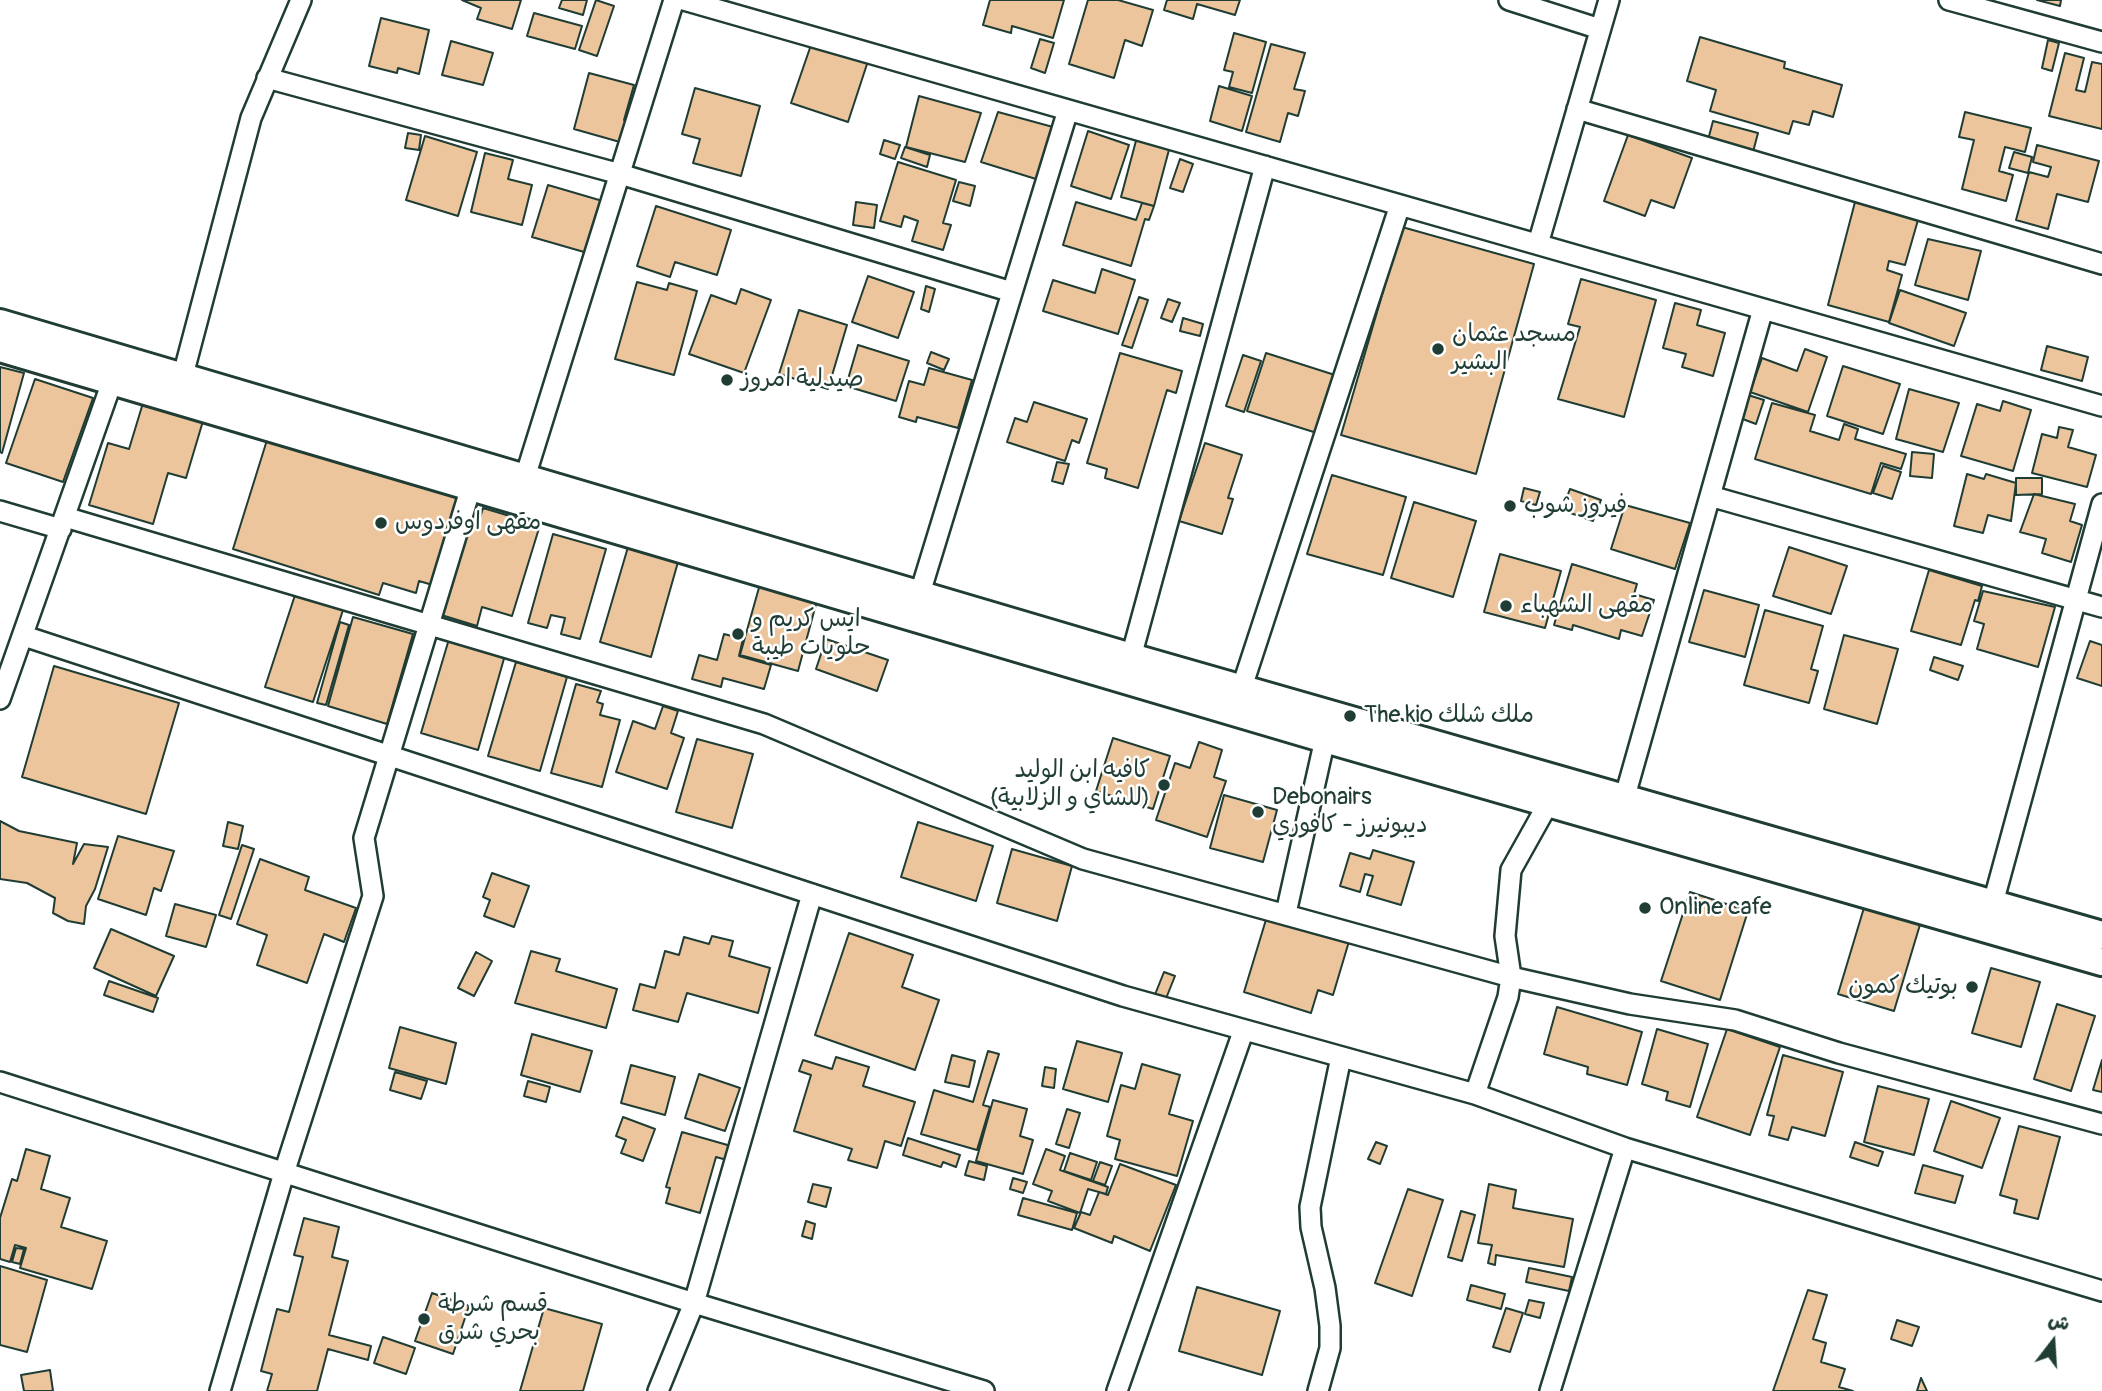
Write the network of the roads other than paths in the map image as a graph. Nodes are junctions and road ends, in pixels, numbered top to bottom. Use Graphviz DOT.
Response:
graph roads {
  1 [pos="301,0"];
  2 [pos="674,0"];
  3 [pos="684,0"];
  4 [pos="1509,0"];
  5 [pos="1609,0"];
  6 [pos="1950,0"];
  7 [pos="1600,29"];
  8 [pos="2102,42"];
  9 [pos="267,78"];
  10 [pos="1577,109"];
  11 [pos="1068,110"];
  12 [pos="1265,166"];
  13 [pos="620,174"];
  14 [pos="1400,205"];
  15 [pos="1538,244"];
  16 [pos="2102,264"];
  17 [pos="1012,292"];
  18 [pos="1763,309"];
  19 [pos="0,323"];
  20 [pos="0,348"];
  21 [pos="183,375"];
  22 [pos="113,379"];
  23 [pos="2102,406"];
  24 [pos="471,487"];
  25 [pos="522,488"];
  26 [pos="1710,496"];
  27 [pos="2102,504"];
  28 [pos="0,511"];
  29 [pos="63,523"];
  30 [pos="919,593"];
  31 [pos="2076,599"];
  32 [pos="2102,607"];
  33 [pos="430,624"];
  34 [pos="24,636"];
  35 [pos="1131,657"];
  36 [pos="8,659"];
  37 [pos="1242,687"];
  38 [pos="0,699"];
  39 [pos="1208,705"];
  40 [pos="1325,739"];
  41 [pos="390,756"];
  42 [pos="1625,796"];
  43 [pos="1549,802"];
  44 [pos="1591,815"];
  45 [pos="813,894"];
  46 [pos="1993,903"];
  47 [pos="1286,913"];
  48 [pos="2102,935"];
  49 [pos="2102,962"];
  50 [pos="1511,977"];
  51 [pos="1243,1032"];
  52 [pos="1341,1057"];
  53 [pos="0,1082"];
  54 [pos="1475,1094"];
  55 [pos="2102,1124"];
  56 [pos="1625,1148"];
  57 [pos="284,1173"];
  58 [pos="2102,1291"];
  59 [pos="694,1303"];
  60 [pos="220,1391"];
  61 [pos="658,1391"];
  62 [pos="984,1391"];
  63 [pos="1117,1391"];
  64 [pos="1318,1391"];
  65 [pos="1550,1391"];
  1 -- 9 [label="street"];
  2 -- 13 [label="street"];
  3 -- 11 [label="street"];
  4 -- 7 [label="street"];
  5 -- 7 [label="street"];
  6 -- 8 [label="street"];
  7 -- 10 [label="street"];
  9 -- 13 [label="street"];
  9 -- 21 [label="street"];
  10 -- 15 [label="street"];
  10 -- 16 [label="street"];
  11 -- 12 [label="street"];
  11 -- 17 [label="street"];
  12 -- 14 [label="street"];
  12 -- 35 [label="street"];
  13 -- 17 [label="street"];
  13 -- 25 [label="street"];
  14 -- 15 [label="street"];
  14 -- 37 [label="street"];
  15 -- 18 [label="street"];
  17 -- 30 [label="street"];
  18 -- 23 [label="street"];
  18 -- 26 [label="street"];
  19 -- 21 [label="street"];
  20 -- 22 [label="street"];
  21 -- 25 [label="street"];
  22 -- 24 [label="street"];
  22 -- 29 [label="street"];
  24 -- 25 [label="street"];
  24 -- 33 [label="street"];
  25 -- 30 [label="street"];
  25 -- 39 [label="street"];
  26 -- 31 [label="street"];
  26 -- 42 [label="street"];
  27 -- 31 [label="street"];
  28 -- 29 [label="street"];
  29 -- 33 [label="street"];
  29 -- 34 [label="street"];
  30 -- 35 [label="street"];
  31 -- 32 [label="street"];
  31 -- 46 [label="street"];
  33 -- 41 [label="street"];
  33 -- 47 [label="street"];
  34 -- 36 [label="street"];
  34 -- 41 [label="street"];
  35 -- 37 [label="street"];
  36 -- 38 [label="street"];
  37 -- 39 [label="street"];
  37 -- 42 [label="street"];
  39 -- 40 [label="street"];
  40 -- 43 [label="street"];
  40 -- 47 [label="street"];
  41 -- 45 [label="street"];
  41 -- 57 [label="street"];
  42 -- 44 [label="street"];
  42 -- 46 [label="street"];
  43 -- 44 [label="street"];
  43 -- 50 [label="street"];
  44 -- 49 [label="street"];
  45 -- 51 [label="street"];
  45 -- 59 [label="street"];
  46 -- 48 [label="street"];
  47 -- 50 [label="street"];
  50 -- 54 [label="street"];
  50 -- 55 [label="street"];
  51 -- 52 [label="street"];
  51 -- 63 [label="street"];
  52 -- 54 [label="street"];
  52 -- 64 [label="street"];
  53 -- 57 [label="street"];
  54 -- 56 [label="street"];
  56 -- 58 [label="street"];
  56 -- 65 [label="street"];
  57 -- 59 [label="street"];
  57 -- 60 [label="street"];
  59 -- 61 [label="street"];
  59 -- 62 [label="street"];
}
